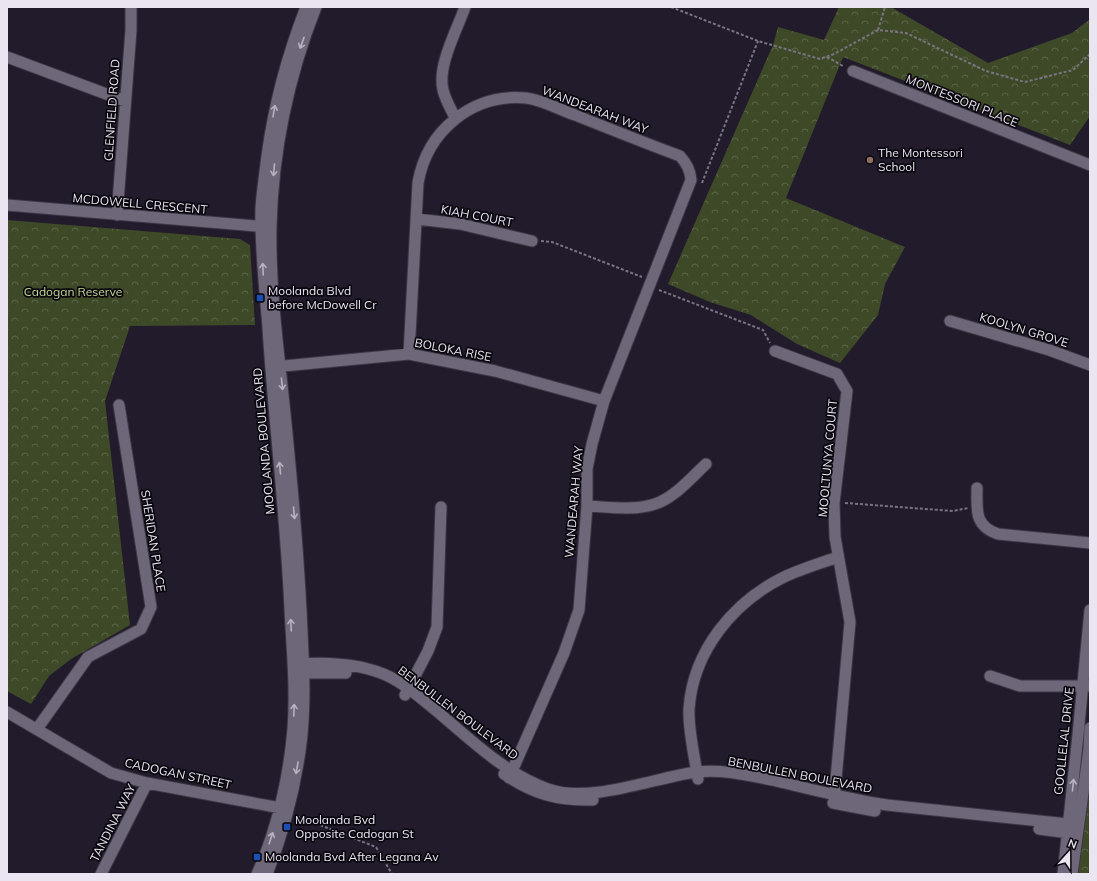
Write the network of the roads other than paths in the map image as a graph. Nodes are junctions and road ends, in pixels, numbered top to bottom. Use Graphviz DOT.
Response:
graph roads {
  1 [pos="131,7"];
  2 [pos="306,7"];
  3 [pos="316,7"];
  4 [pos="465,7"];
  5 [pos="7,58"];
  6 [pos="853,71"];
  7 [pos="125,101"];
  8 [pos="454,118"];
  9 [pos="1090,165"];
  10 [pos="7,205"];
  11 [pos="117,215"];
  12 [pos="417,219"];
  13 [pos="266,227"];
  14 [pos="532,241"];
  15 [pos="950,321"];
  16 [pos="775,351"];
  17 [pos="409,354"];
  18 [pos="1090,365"];
  19 [pos="275,367"];
  20 [pos="604,401"];
  21 [pos="119,405"];
  22 [pos="706,464"];
  23 [pos="977,488"];
  24 [pos="587,506"];
  25 [pos="441,507"];
  26 [pos="1090,543"];
  27 [pos="838,557"];
  28 [pos="1090,610"];
  29 [pos="299,669"];
  30 [pos="990,676"];
  31 [pos="1086,686"];
  32 [pos="407,692"];
  33 [pos="7,712"];
  34 [pos="1090,728"];
  35 [pos="37,729"];
  36 [pos="511,774"];
  37 [pos="697,776"];
  38 [pos="147,783"];
  39 [pos="834,799"];
  40 [pos="287,810"];
  41 [pos="1072,829"];
  42 [pos="101,874"];
  43 [pos="257,874"];
  44 [pos="267,874"];
  45 [pos="1063,874"];
  46 [pos="1072,874"];
  1 -- 7 [label="street, GLENFIELD ROAD"];
  13 -- 2 [label="street, MOOLANDA BOULEVARD, one-way"];
  3 -- 13 [label="street, MOOLANDA BOULEVARD, one-way"];
  4 -- 8 [label="street"];
  5 -- 7 [label="street"];
  6 -- 9 [label="street, MONTESSORI PLACE"];
  7 -- 11 [label="street, GLENFIELD ROAD"];
  8 -- 12 [label="street, WANDEARAH WAY"];
  8 -- 20 [label="street, WANDEARAH WAY"];
  10 -- 11 [label="street, MCDOWELL CRESCENT"];
  11 -- 13 [label="street, MCDOWELL CRESCENT"];
  12 -- 14 [label="street, KIAH COURT"];
  12 -- 17 [label="street, WANDEARAH WAY"];
  13 -- 19 [label="street, MOOLANDA BOULEVARD"];
  15 -- 18 [label="street, KOOLYN GROVE"];
  16 -- 27 [label="street, MOOLTUNYA COURT"];
  17 -- 19 [label="street, BOLOKA RISE"];
  17 -- 20 [label="street, BOLOKA RISE"];
  19 -- 29 [label="street, MOOLANDA BOULEVARD"];
  20 -- 24 [label="street, WANDEARAH WAY"];
  21 -- 35 [label="street, SHERIDAN PLACE"];
  22 -- 24 [label="street"];
  23 -- 26 [label="street"];
  24 -- 36 [label="street, WANDEARAH WAY"];
  25 -- 32 [label="street"];
  27 -- 37 [label="street"];
  27 -- 39 [label="street, MOOLTUNYA COURT"];
  28 -- 31 [label="street, GOOLLELAL DRIVE"];
  29 -- 32 [label="street, BENBULLEN BOULEVARD"];
  29 -- 40 [label="street, MOOLANDA BOULEVARD"];
  30 -- 31 [label="street"];
  41 -- 31 [label="street, GOOLLELAL DRIVE, one-way"];
  32 -- 36 [label="street, BENBULLEN BOULEVARD"];
  33 -- 35 [label="street, CADOGAN STREET"];
  34 -- 41 [label="street, GOOLLELAL DRIVE"];
  35 -- 38 [label="street, CADOGAN STREET"];
  36 -- 37 [label="street, BENBULLEN BOULEVARD"];
  37 -- 39 [label="street, BENBULLEN BOULEVARD"];
  38 -- 40 [label="street, CADOGAN STREET"];
  38 -- 42 [label="street, TANDINA WAY"];
  39 -- 41 [label="street, BENBULLEN BOULEVARD"];
  43 -- 40 [label="street, MOOLANDA BOULEVARD, one-way"];
  40 -- 44 [label="street, MOOLANDA BOULEVARD"];
  41 -- 45 [label="street, GOOLLELAL DRIVE"];
  41 -- 46 [label="street, GOOLLELAL DRIVE"];
}
